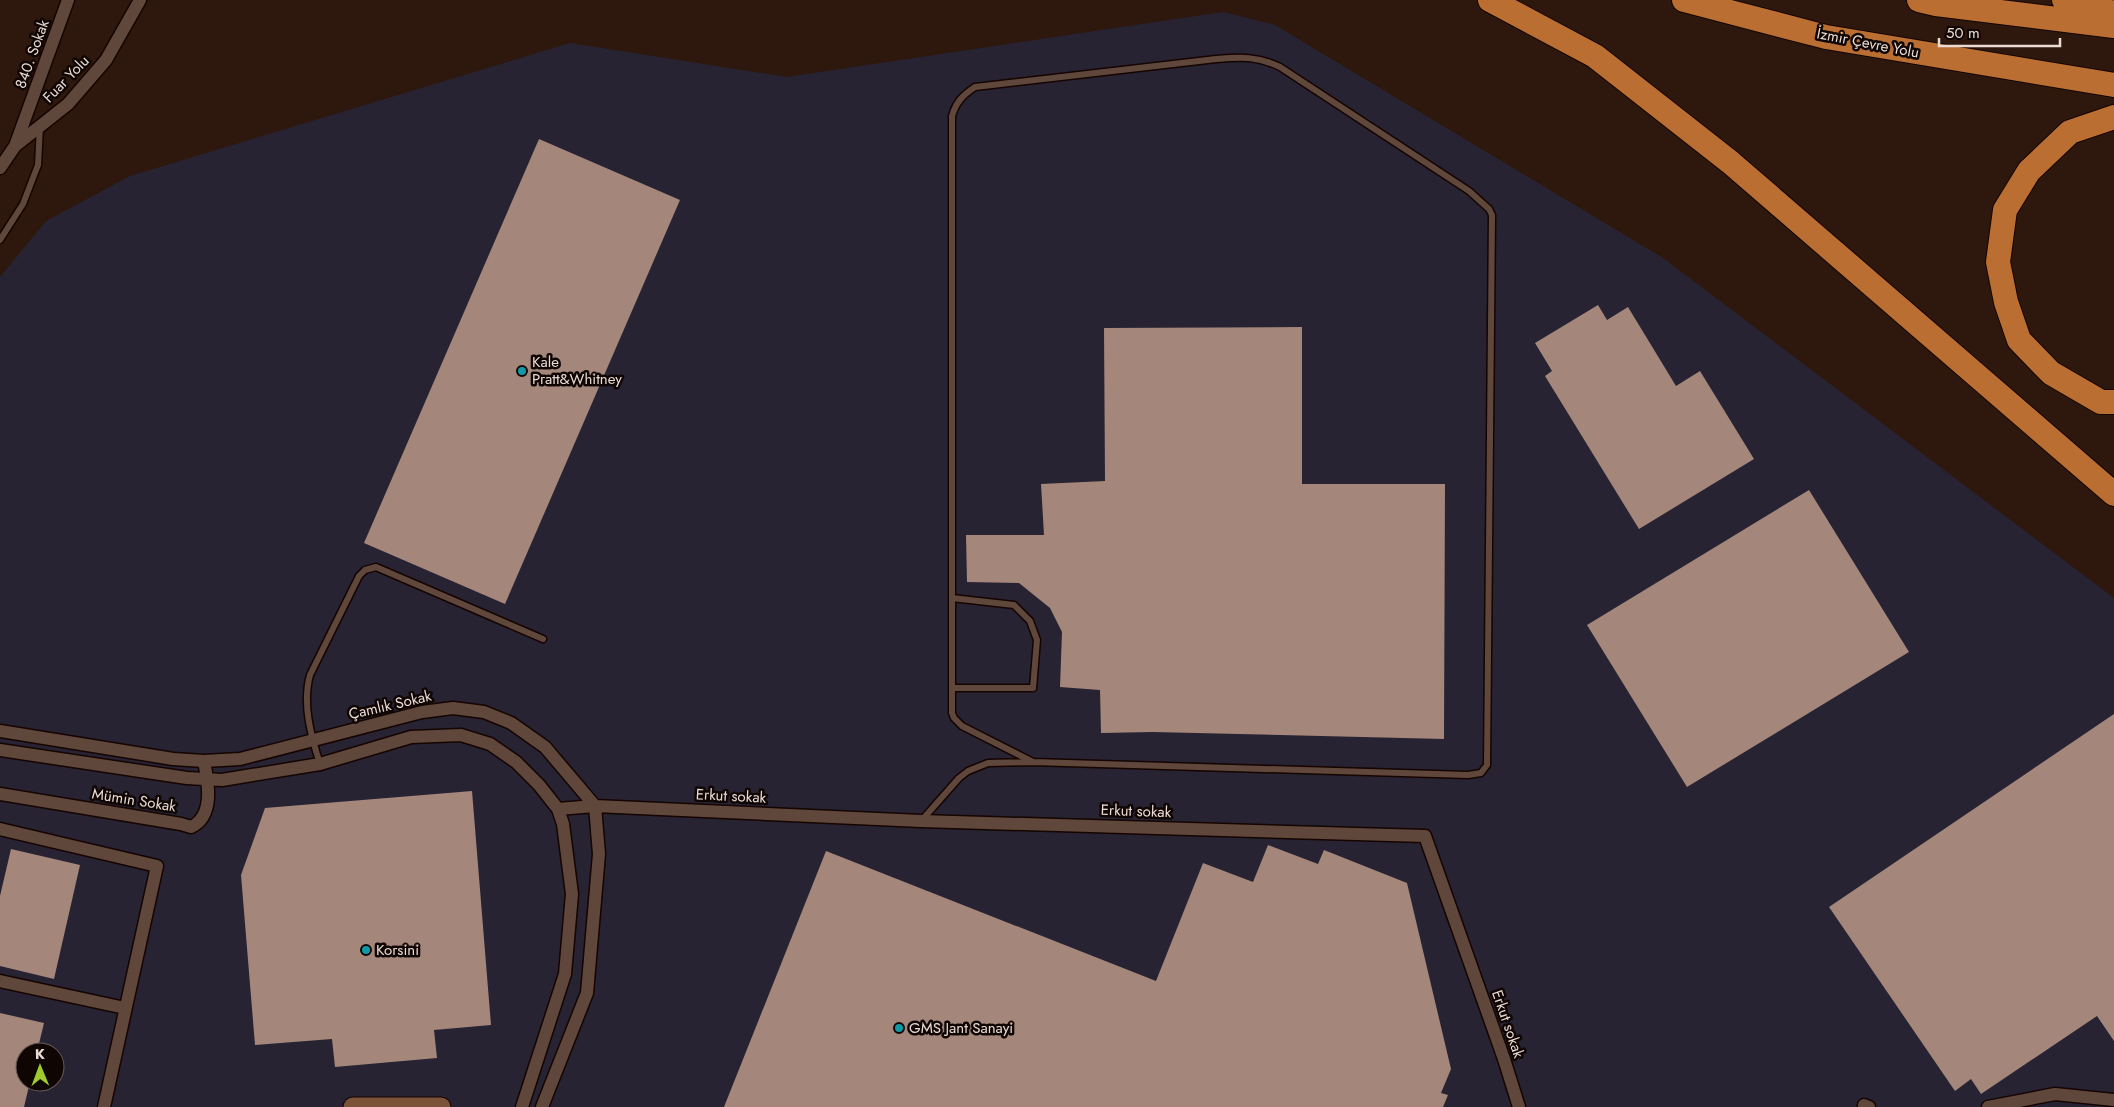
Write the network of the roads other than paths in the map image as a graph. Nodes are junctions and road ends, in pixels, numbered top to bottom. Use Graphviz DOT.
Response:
graph roads {
  1 [pos="68,0"];
  2 [pos="140,0"];
  3 [pos="1490,0"];
  4 [pos="1684,0"];
  5 [pos="1919,0"];
  6 [pos="2064,0"];
  7 [pos="2114,13"];
  8 [pos="2114,26"];
  9 [pos="2114,85"];
  10 [pos="2114,117"];
  11 [pos="40,126"];
  12 [pos="15,146"];
  13 [pos="0,168"];
  14 [pos="0,240"];
  15 [pos="2114,402"];
  16 [pos="2114,494"];
  17 [pos="952,598"];
  18 [pos="543,639"];
  19 [pos="952,688"];
  20 [pos="0,732"];
  21 [pos="313,740"];
  22 [pos="0,750"];
  23 [pos="204,761"];
  24 [pos="1033,762"];
  25 [pos="320,764"];
  26 [pos="208,779"];
  27 [pos="0,794"];
  28 [pos="595,806"];
  29 [pos="558,809"];
  30 [pos="922,821"];
  31 [pos="0,829"];
  32 [pos="0,980"];
  33 [pos="126,1008"];
  34 [pos="2114,1100"];
  35 [pos="104,1107"];
  36 [pos="353,1107"];
  37 [pos="441,1107"];
  38 [pos="522,1107"];
  39 [pos="542,1107"];
  40 [pos="1518,1107"];
  41 [pos="1988,1107"];
  1 -- 12 [label="street, 840. Sokak"];
  2 -- 11 [label="street, Fuar Yolu"];
  3 -- 16 [label="highway"];
  4 -- 9 [label="highway, İzmir Çevre Yolu"];
  5 -- 8 [label="highway"];
  6 -- 7 [label="highway"];
  10 -- 15 [label="highway"];
  11 -- 12 [label="street, Fuar Yolu"];
  11 -- 14 [label="lane"];
  12 -- 13 [label="street, Fuar Yolu"];
  17 -- 19 [label="lane"];
  17 -- 19 [label="lane"];
  17 -- 24 [label="lane"];
  18 -- 21 [label="lane"];
  19 -- 24 [label="lane"];
  20 -- 23 [label="street, Çamlık Sokak"];
  21 -- 23 [label="street, Çamlık Sokak"];
  21 -- 25 [label="lane"];
  21 -- 28 [label="street, Çamlık Sokak"];
  22 -- 26 [label="street"];
  23 -- 26 [label="street, Mümin Sokak"];
  24 -- 30 [label="lane"];
  25 -- 26 [label="street"];
  25 -- 29 [label="street"];
  26 -- 27 [label="street, Mümin Sokak"];
  28 -- 29 [label="street, Erkut sokak"];
  28 -- 30 [label="street, Erkut sokak"];
  28 -- 39 [label="street"];
  29 -- 38 [label="street"];
  30 -- 40 [label="street, Erkut sokak"];
  31 -- 33 [label="street"];
  32 -- 33 [label="street"];
  33 -- 35 [label="street"];
  34 -- 41 [label="street"];
  36 -- 37 [label="street"];
}
